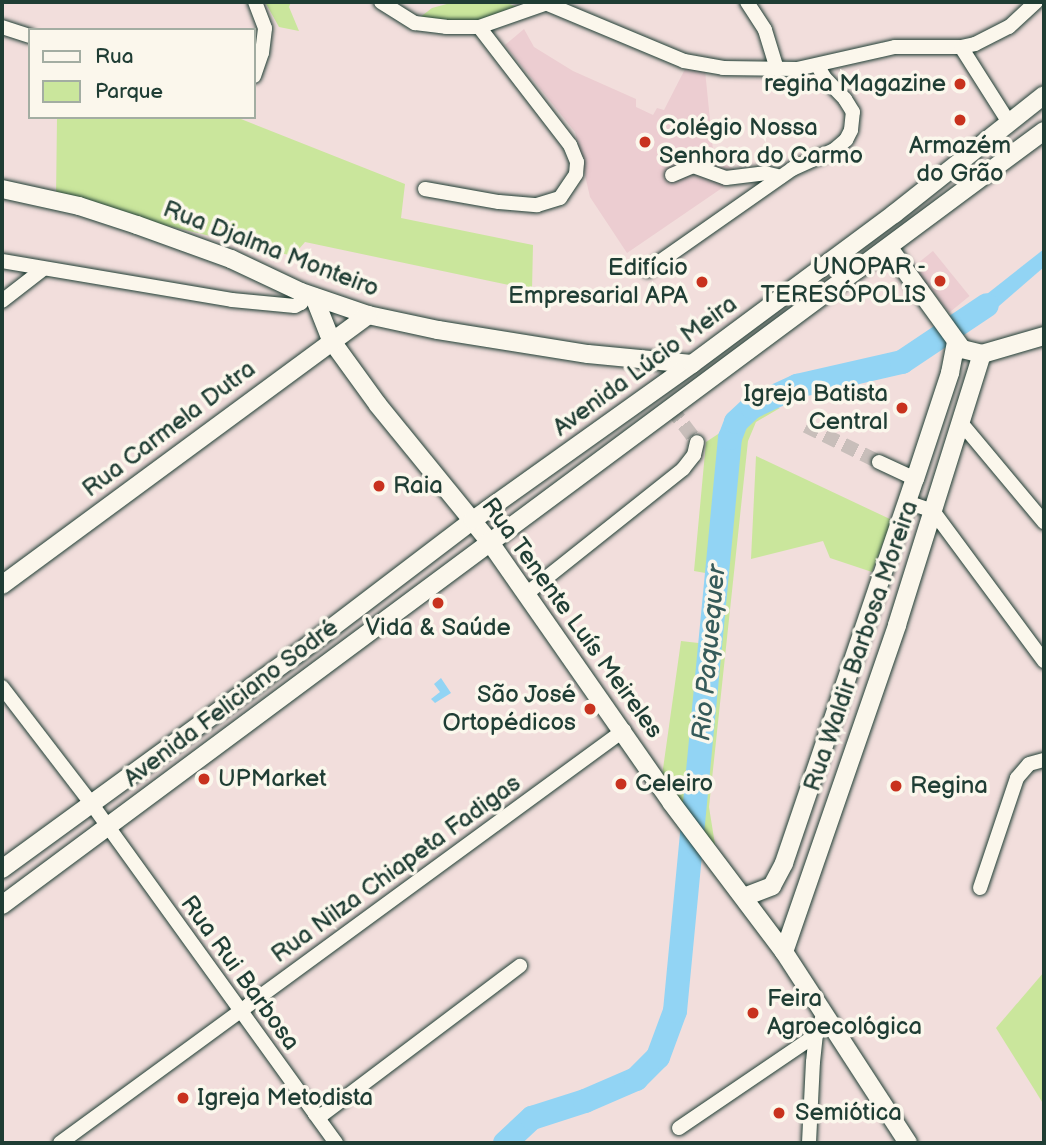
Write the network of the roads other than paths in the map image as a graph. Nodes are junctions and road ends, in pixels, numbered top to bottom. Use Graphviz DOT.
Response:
graph roads {
  1 [pos="255,2"];
  2 [pos="381,2"];
  3 [pos="545,2"];
  4 [pos="747,2"];
  5 [pos="1036,2"];
  6 [pos="2,27"];
  7 [pos="479,27"];
  8 [pos="28,35"];
  9 [pos="961,47"];
  10 [pos="818,65"];
  11 [pos="777,69"];
  12 [pos="256,70"];
  13 [pos="1044,95"];
  14 [pos="1008,121"];
  15 [pos="1044,131"];
  16 [pos="671,175"];
  17 [pos="781,177"];
  18 [pos="2,189"];
  19 [pos="425,189"];
  20 [pos="888,248"];
  21 [pos="2,261"];
  22 [pos="42,270"];
  23 [pos="648,270"];
  24 [pos="307,294"];
  25 [pos="2,301"];
  26 [pos="368,315"];
  27 [pos="1044,337"];
  28 [pos="331,340"];
  29 [pos="954,341"];
  30 [pos="982,354"];
  31 [pos="692,364"];
  32 [pos="950,373"];
  33 [pos="974,381"];
  34 [pos="962,424"];
  35 [pos="697,442"];
  36 [pos="879,462"];
  37 [pos="915,479"];
  38 [pos="906,502"];
  39 [pos="933,511"];
  40 [pos="473,520"];
  41 [pos="1044,522"];
  42 [pos="489,541"];
  43 [pos="2,585"];
  44 [pos="526,594"];
  45 [pos="867,614"];
  46 [pos="897,625"];
  47 [pos="296,654"];
  48 [pos="1044,661"];
  49 [pos="310,673"];
  50 [pos="2,687"];
  51 [pos="624,730"];
  52 [pos="1044,760"];
  53 [pos="91,803"];
  54 [pos="108,827"];
  55 [pos="2,869"];
  56 [pos="980,888"];
  57 [pos="744,897"];
  58 [pos="2,905"];
  59 [pos="784,952"];
  60 [pos="520,965"];
  61 [pos="239,1013"];
  62 [pos="823,1016"];
  63 [pos="816,1035"];
  64 [pos="315,1114"];
  65 [pos="679,1128"];
  66 [pos="60,1143"];
  67 [pos="336,1143"];
  68 [pos="809,1143"];
  69 [pos="908,1143"];
  1 -- 12 [label="street"];
  2 -- 7 [label="street"];
  3 -- 7 [label="street"];
  3 -- 11 [label="street"];
  4 -- 11 [label="street"];
  5 -- 9 [label="street"];
  6 -- 8 [label="street"];
  7 -- 19 [label="street"];
  9 -- 10 [label="street"];
  9 -- 14 [label="street"];
  10 -- 11 [label="street"];
  10 -- 17 [label="street"];
  13 -- 14 [label="main road, Avenida Lúcio Meira"];
  14 -- 31 [label="main road, Avenida Lúcio Meira"];
  15 -- 20 [label="main road, Avenida Lúcio Meira"];
  16 -- 17 [label="street"];
  17 -- 23 [label="street"];
  18 -- 24 [label="main road, Rua Djalma Monteiro"];
  20 -- 29 [label="main road"];
  20 -- 42 [label="main road, Avenida Lúcio Meira"];
  21 -- 22 [label="street"];
  22 -- 24 [label="street"];
  22 -- 25 [label="street"];
  24 -- 26 [label="main road, Rua Djalma Monteiro"];
  24 -- 28 [label="main road, Rua Tenente Luís Meireles"];
  26 -- 28 [label="main road, Rua Carmela Dutra"];
  26 -- 31 [label="main road, Rua Djalma Monteiro"];
  27 -- 30 [label="main road"];
  28 -- 40 [label="main road, Rua Tenente Luís Meireles"];
  28 -- 43 [label="main road, Rua Carmela Dutra"];
  29 -- 30 [label="main road"];
  29 -- 32 [label="main road, Rua Waldir Barbosa Moreira"];
  29 -- 33 [label="street"];
  30 -- 33 [label="main road, Rua Waldir Barbosa Moreira"];
  31 -- 40 [label="main road, Avenida Lúcio Meira"];
  32 -- 33 [label="main road"];
  32 -- 37 [label="main road, Rua Waldir Barbosa Moreira"];
  33 -- 34 [label="main road, Rua Waldir Barbosa Moreira"];
  34 -- 39 [label="main road, Rua Waldir Barbosa Moreira"];
  34 -- 41 [label="street"];
  35 -- 44 [label="street"];
  36 -- 37 [label="street"];
  37 -- 38 [label="main road, Rua Waldir Barbosa Moreira"];
  38 -- 39 [label="street"];
  38 -- 45 [label="main road, Rua Waldir Barbosa Moreira"];
  39 -- 46 [label="main road, Rua Waldir Barbosa Moreira"];
  39 -- 48 [label="street"];
  40 -- 42 [label="main road, Rua Tenente Luís Meireles"];
  40 -- 47 [label="main road, Avenida Feliciano Sodré"];
  42 -- 44 [label="main road, Rua Tenente Luís Meireles"];
  42 -- 49 [label="main road, Avenida Feliciano Sodré"];
  44 -- 51 [label="main road, Rua Tenente Luís Meireles"];
  45 -- 46 [label="main road"];
  45 -- 57 [label="main road, Rua Waldir Barbosa Moreira"];
  46 -- 59 [label="main road, Rua Waldir Barbosa Moreira"];
  47 -- 49 [label="main road"];
  47 -- 53 [label="main road, Avenida Feliciano Sodré"];
  49 -- 54 [label="main road, Avenida Feliciano Sodré"];
  50 -- 53 [label="street, Rua Rui Barbosa"];
  51 -- 57 [label="main road, Rua Tenente Luís Meireles"];
  51 -- 61 [label="street, Rua Nilza Chiapeta Fadigas"];
  52 -- 56 [label="street"];
  53 -- 54 [label="street, Rua Rui Barbosa"];
  53 -- 55 [label="main road, Avenida Feliciano Sodré"];
  54 -- 58 [label="main road, Avenida Feliciano Sodré"];
  54 -- 61 [label="street, Rua Rui Barbosa"];
  57 -- 59 [label="main road, Rua Tenente Luís Meireles"];
  59 -- 62 [label="main road, Rua Tenente Luís Meireles"];
  60 -- 64 [label="street"];
  61 -- 64 [label="street, Rua Rui Barbosa"];
  61 -- 66 [label="street, Rua Nilza Chiapeta Fadigas"];
  62 -- 63 [label="street"];
  62 -- 69 [label="main road, Rua Tenente Luís Meireles"];
  63 -- 65 [label="street"];
  63 -- 68 [label="street"];
  64 -- 67 [label="street, Rua Rui Barbosa"];
}
